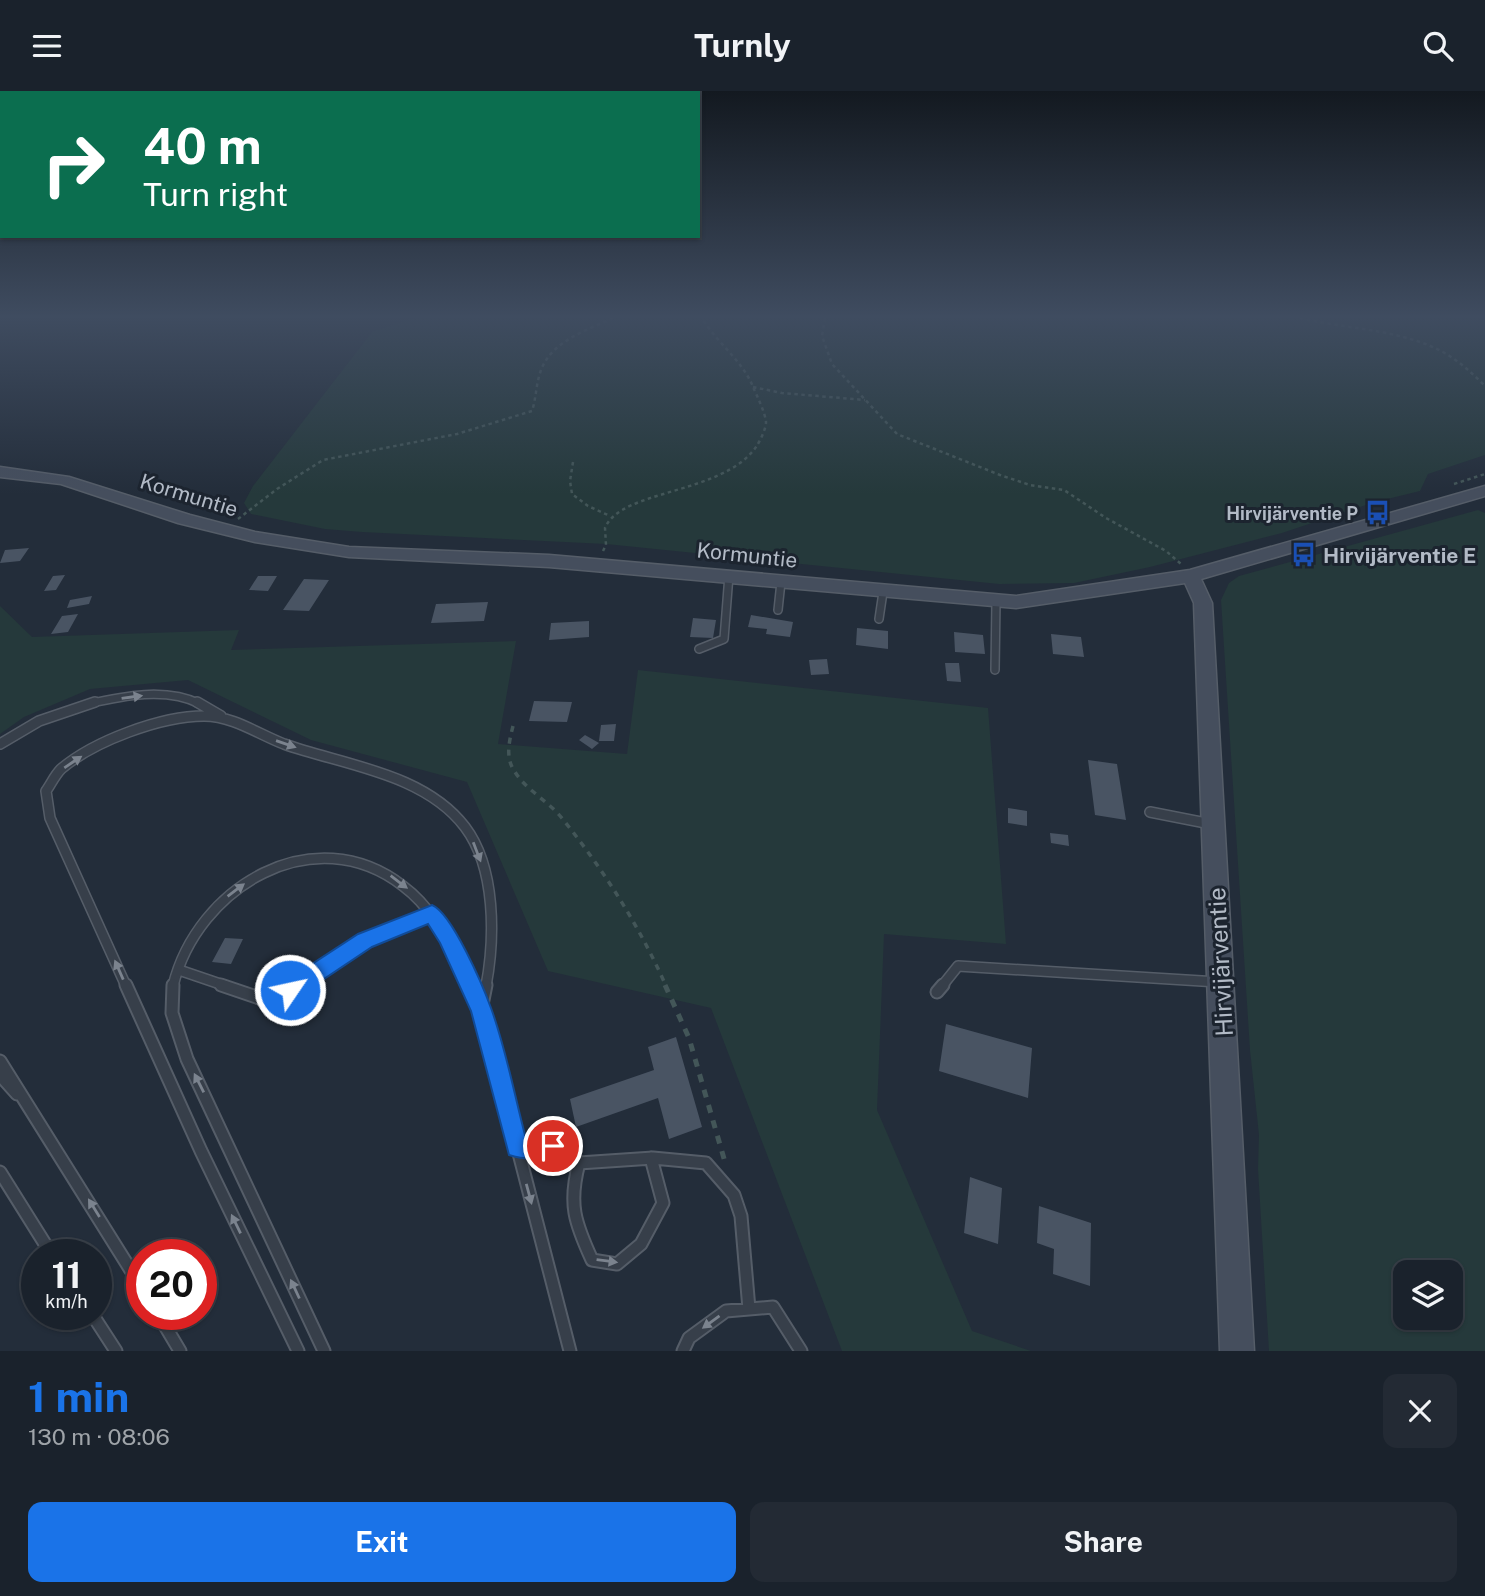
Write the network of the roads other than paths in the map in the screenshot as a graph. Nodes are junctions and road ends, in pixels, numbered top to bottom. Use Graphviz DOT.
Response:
graph roads {
  1 [pos="0,471"];
  2 [pos="1485,491"];
  3 [pos="729,575"];
  4 [pos="1191,576"];
  5 [pos="781,582"];
  6 [pos="883,593"];
  7 [pos="996,601"];
  8 [pos="778,610"];
  9 [pos="879,619"];
  10 [pos="699,649"];
  11 [pos="995,670"];
  12 [pos="227,719"];
  13 [pos="0,744"];
  14 [pos="1150,812"];
  15 [pos="1214,824"];
  16 [pos="432,914"];
  17 [pos="179,970"];
  18 [pos="1221,983"];
  19 [pos="937,992"];
  20 [pos="481,1010"];
  21 [pos="0,1061"];
  22 [pos="0,1075"];
  23 [pos="35,1114"];
  24 [pos="517,1146"];
  25 [pos="651,1158"];
  26 [pos="579,1163"];
  27 [pos="0,1172"];
  28 [pos="41,1239"];
  29 [pos="126,1262"];
  30 [pos="749,1308"];
  31 [pos="103,1330"];
  32 [pos="168,1330"];
  33 [pos="117,1351"];
  34 [pos="180,1351"];
  35 [pos="298,1351"];
  36 [pos="324,1351"];
  37 [pos="570,1351"];
  38 [pos="683,1351"];
  39 [pos="801,1351"];
  40 [pos="1237,1351"];
  1 -- 3 [label="street, Kormuntie"];
  2 -- 4 [label="street, Kormuntie"];
  3 -- 5 [label="street, Kormuntie"];
  3 -- 10 [label="lane"];
  4 -- 7 [label="street, Kormuntie"];
  4 -- 15 [label="street, Hirvijärventie"];
  5 -- 6 [label="street, Kormuntie"];
  5 -- 8 [label="lane"];
  6 -- 7 [label="street, Kormuntie"];
  6 -- 9 [label="lane"];
  7 -- 11 [label="lane"];
  13 -- 12 [label="lane, one-way"];
  12 -- 20 [label="lane, one-way"];
  35 -- 12 [label="lane, one-way"];
  14 -- 15 [label="lane"];
  15 -- 18 [label="street, Hirvijärventie"];
  16 -- 17 [label="lane"];
  17 -- 16 [label="lane, one-way"];
  16 -- 20 [label="lane"];
  36 -- 17 [label="lane, one-way"];
  18 -- 19 [label="lane"];
  18 -- 40 [label="street, Hirvijärventie"];
  20 -- 24 [label="lane"];
  21 -- 23 [label="lane"];
  22 -- 23 [label="lane"];
  29 -- 23 [label="lane, one-way"];
  24 -- 26 [label="lane"];
  24 -- 37 [label="lane, one-way"];
  25 -- 26 [label="lane"];
  26 -- 25 [label="lane, one-way"];
  25 -- 30 [label="lane"];
  27 -- 28 [label="lane"];
  30 -- 38 [label="lane, one-way"];
  30 -- 39 [label="lane"];
  31 -- 33 [label="lane"];
  32 -- 34 [label="lane"];
}
